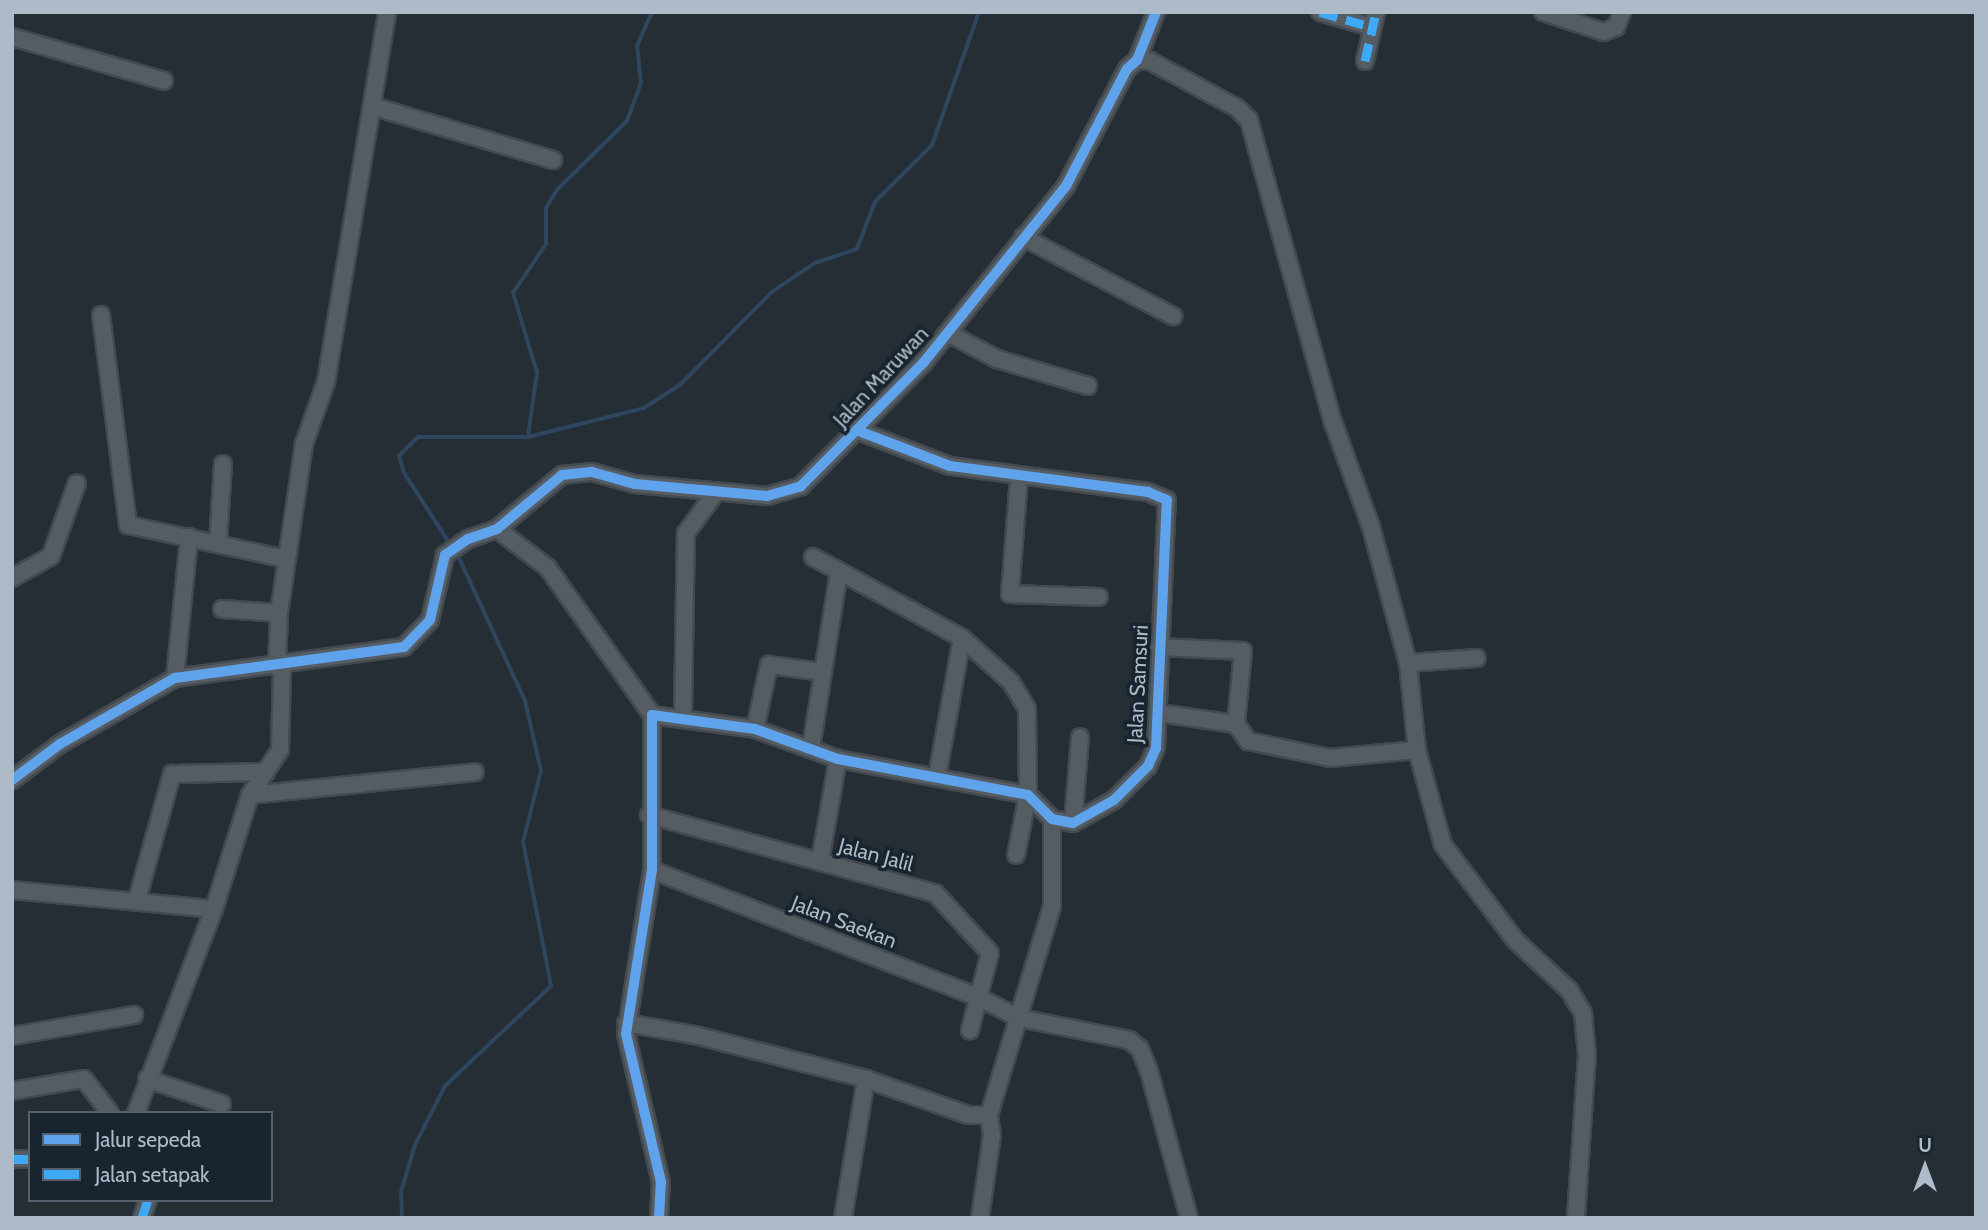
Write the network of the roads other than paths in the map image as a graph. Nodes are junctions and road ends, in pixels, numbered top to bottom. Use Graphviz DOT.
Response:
graph roads {
  1 [pos="387,12"];
  2 [pos="1156,12"];
  3 [pos="1320,12"];
  4 [pos="1543,12"];
  5 [pos="1622,12"];
  6 [pos="1374,19"];
  7 [pos="12,37"];
  8 [pos="1137,60"];
  9 [pos="1365,61"];
  10 [pos="164,81"];
  11 [pos="372,106"];
  12 [pos="553,160"];
  13 [pos="1023,237"];
  14 [pos="102,315"];
  15 [pos="1173,316"];
  16 [pos="948,333"];
  17 [pos="1088,386"];
  18 [pos="859,431"];
  19 [pos="223,464"];
  20 [pos="1019,477"];
  21 [pos="76,483"];
  22 [pos="716,492"];
  23 [pos="497,529"];
  24 [pos="189,537"];
  25 [pos="218,543"];
  26 [pos="813,557"];
  27 [pos="286,559"];
  28 [pos="839,571"];
  29 [pos="12,579"];
  30 [pos="1099,597"];
  31 [pos="222,609"];
  32 [pos="279,613"];
  33 [pos="962,638"];
  34 [pos="1159,647"];
  35 [pos="1477,658"];
  36 [pos="1408,663"];
  37 [pos="280,666"];
  38 [pos="822,672"];
  39 [pos="175,678"];
  40 [pos="1158,713"];
  41 [pos="652,715"];
  42 [pos="683,716"];
  43 [pos="1236,724"];
  44 [pos="755,729"];
  45 [pos="1080,737"];
  46 [pos="811,748"];
  47 [pos="1417,750"];
  48 [pos="838,758"];
  49 [pos="266,772"];
  50 [pos="475,772"];
  51 [pos="937,777"];
  52 [pos="12,780"];
  53 [pos="250,795"];
  54 [pos="1028,795"];
  55 [pos="649,815"];
  56 [pos="1052,819"];
  57 [pos="1073,823"];
  58 [pos="1016,855"];
  59 [pos="820,861"];
  60 [pos="652,870"];
  61 [pos="12,890"];
  62 [pos="137,900"];
  63 [pos="214,909"];
  64 [pos="976,996"];
  65 [pos="134,1015"];
  66 [pos="1019,1018"];
  67 [pos="626,1024"];
  68 [pos="970,1030"];
  69 [pos="12,1036"];
  70 [pos="147,1079"];
  71 [pos="866,1079"];
  72 [pos="12,1091"];
  73 [pos="222,1104"];
  74 [pos="108,1111"];
  75 [pos="137,1111"];
  76 [pos="989,1115"];
  77 [pos="659,1218"];
  78 [pos="843,1218"];
  79 [pos="979,1218"];
  80 [pos="1189,1218"];
  81 [pos="1576,1218"];
  1 -- 11 [label="street"];
  2 -- 8 [label="street, Jalan Maruwan"];
  3 -- 6 [label="street"];
  4 -- 5 [label="street"];
  6 -- 9 [label="street"];
  7 -- 10 [label="street"];
  8 -- 13 [label="street, Jalan Maruwan"];
  8 -- 36 [label="street"];
  11 -- 12 [label="street"];
  11 -- 27 [label="street"];
  13 -- 15 [label="street"];
  13 -- 16 [label="street, Jalan Maruwan"];
  14 -- 24 [label="street"];
  16 -- 17 [label="street"];
  16 -- 18 [label="street, Jalan Maruwan"];
  18 -- 20 [label="street, Jalan Samsuri"];
  18 -- 22 [label="street, Jalan Maruwan"];
  19 -- 25 [label="street"];
  20 -- 30 [label="street"];
  20 -- 34 [label="street, Jalan Samsuri"];
  21 -- 29 [label="street"];
  22 -- 23 [label="street, Jalan Maruwan"];
  22 -- 42 [label="street"];
  23 -- 37 [label="street, Jalan Maruwan"];
  23 -- 41 [label="street"];
  24 -- 25 [label="street"];
  24 -- 39 [label="street"];
  25 -- 27 [label="street"];
  26 -- 28 [label="street"];
  27 -- 32 [label="street"];
  28 -- 33 [label="street"];
  28 -- 38 [label="street"];
  31 -- 32 [label="street"];
  32 -- 37 [label="street"];
  33 -- 51 [label="street"];
  33 -- 54 [label="street"];
  34 -- 40 [label="street, Jalan Samsuri"];
  34 -- 43 [label="street"];
  35 -- 36 [label="street"];
  36 -- 47 [label="street"];
  37 -- 39 [label="street"];
  37 -- 49 [label="street"];
  38 -- 44 [label="street"];
  38 -- 46 [label="street"];
  39 -- 52 [label="street"];
  40 -- 43 [label="street"];
  40 -- 57 [label="street, Jalan Samsuri"];
  41 -- 42 [label="street"];
  41 -- 55 [label="street"];
  42 -- 44 [label="street"];
  43 -- 47 [label="street"];
  44 -- 46 [label="street"];
  45 -- 57 [label="street"];
  46 -- 48 [label="street"];
  47 -- 81 [label="street"];
  48 -- 51 [label="street"];
  48 -- 59 [label="street"];
  49 -- 53 [label="street"];
  49 -- 62 [label="street"];
  50 -- 53 [label="street"];
  51 -- 54 [label="street"];
  53 -- 63 [label="street"];
  54 -- 56 [label="street"];
  54 -- 58 [label="street"];
  55 -- 59 [label="street, Jalan Jalil"];
  55 -- 60 [label="street"];
  56 -- 57 [label="street"];
  56 -- 66 [label="street"];
  59 -- 64 [label="street, Jalan Jalil"];
  60 -- 64 [label="street, Jalan Saekan"];
  60 -- 67 [label="street"];
  61 -- 62 [label="street"];
  62 -- 63 [label="street"];
  63 -- 70 [label="street"];
  64 -- 66 [label="street, Jalan Saekan"];
  64 -- 68 [label="street, Jalan Jalil"];
  65 -- 69 [label="street"];
  66 -- 76 [label="street"];
  66 -- 80 [label="street, Jalan Saekan"];
  67 -- 71 [label="street"];
  67 -- 77 [label="street"];
  70 -- 73 [label="street"];
  70 -- 75 [label="street"];
  71 -- 76 [label="street"];
  71 -- 78 [label="street"];
  72 -- 74 [label="street"];
  76 -- 79 [label="street"];
}
